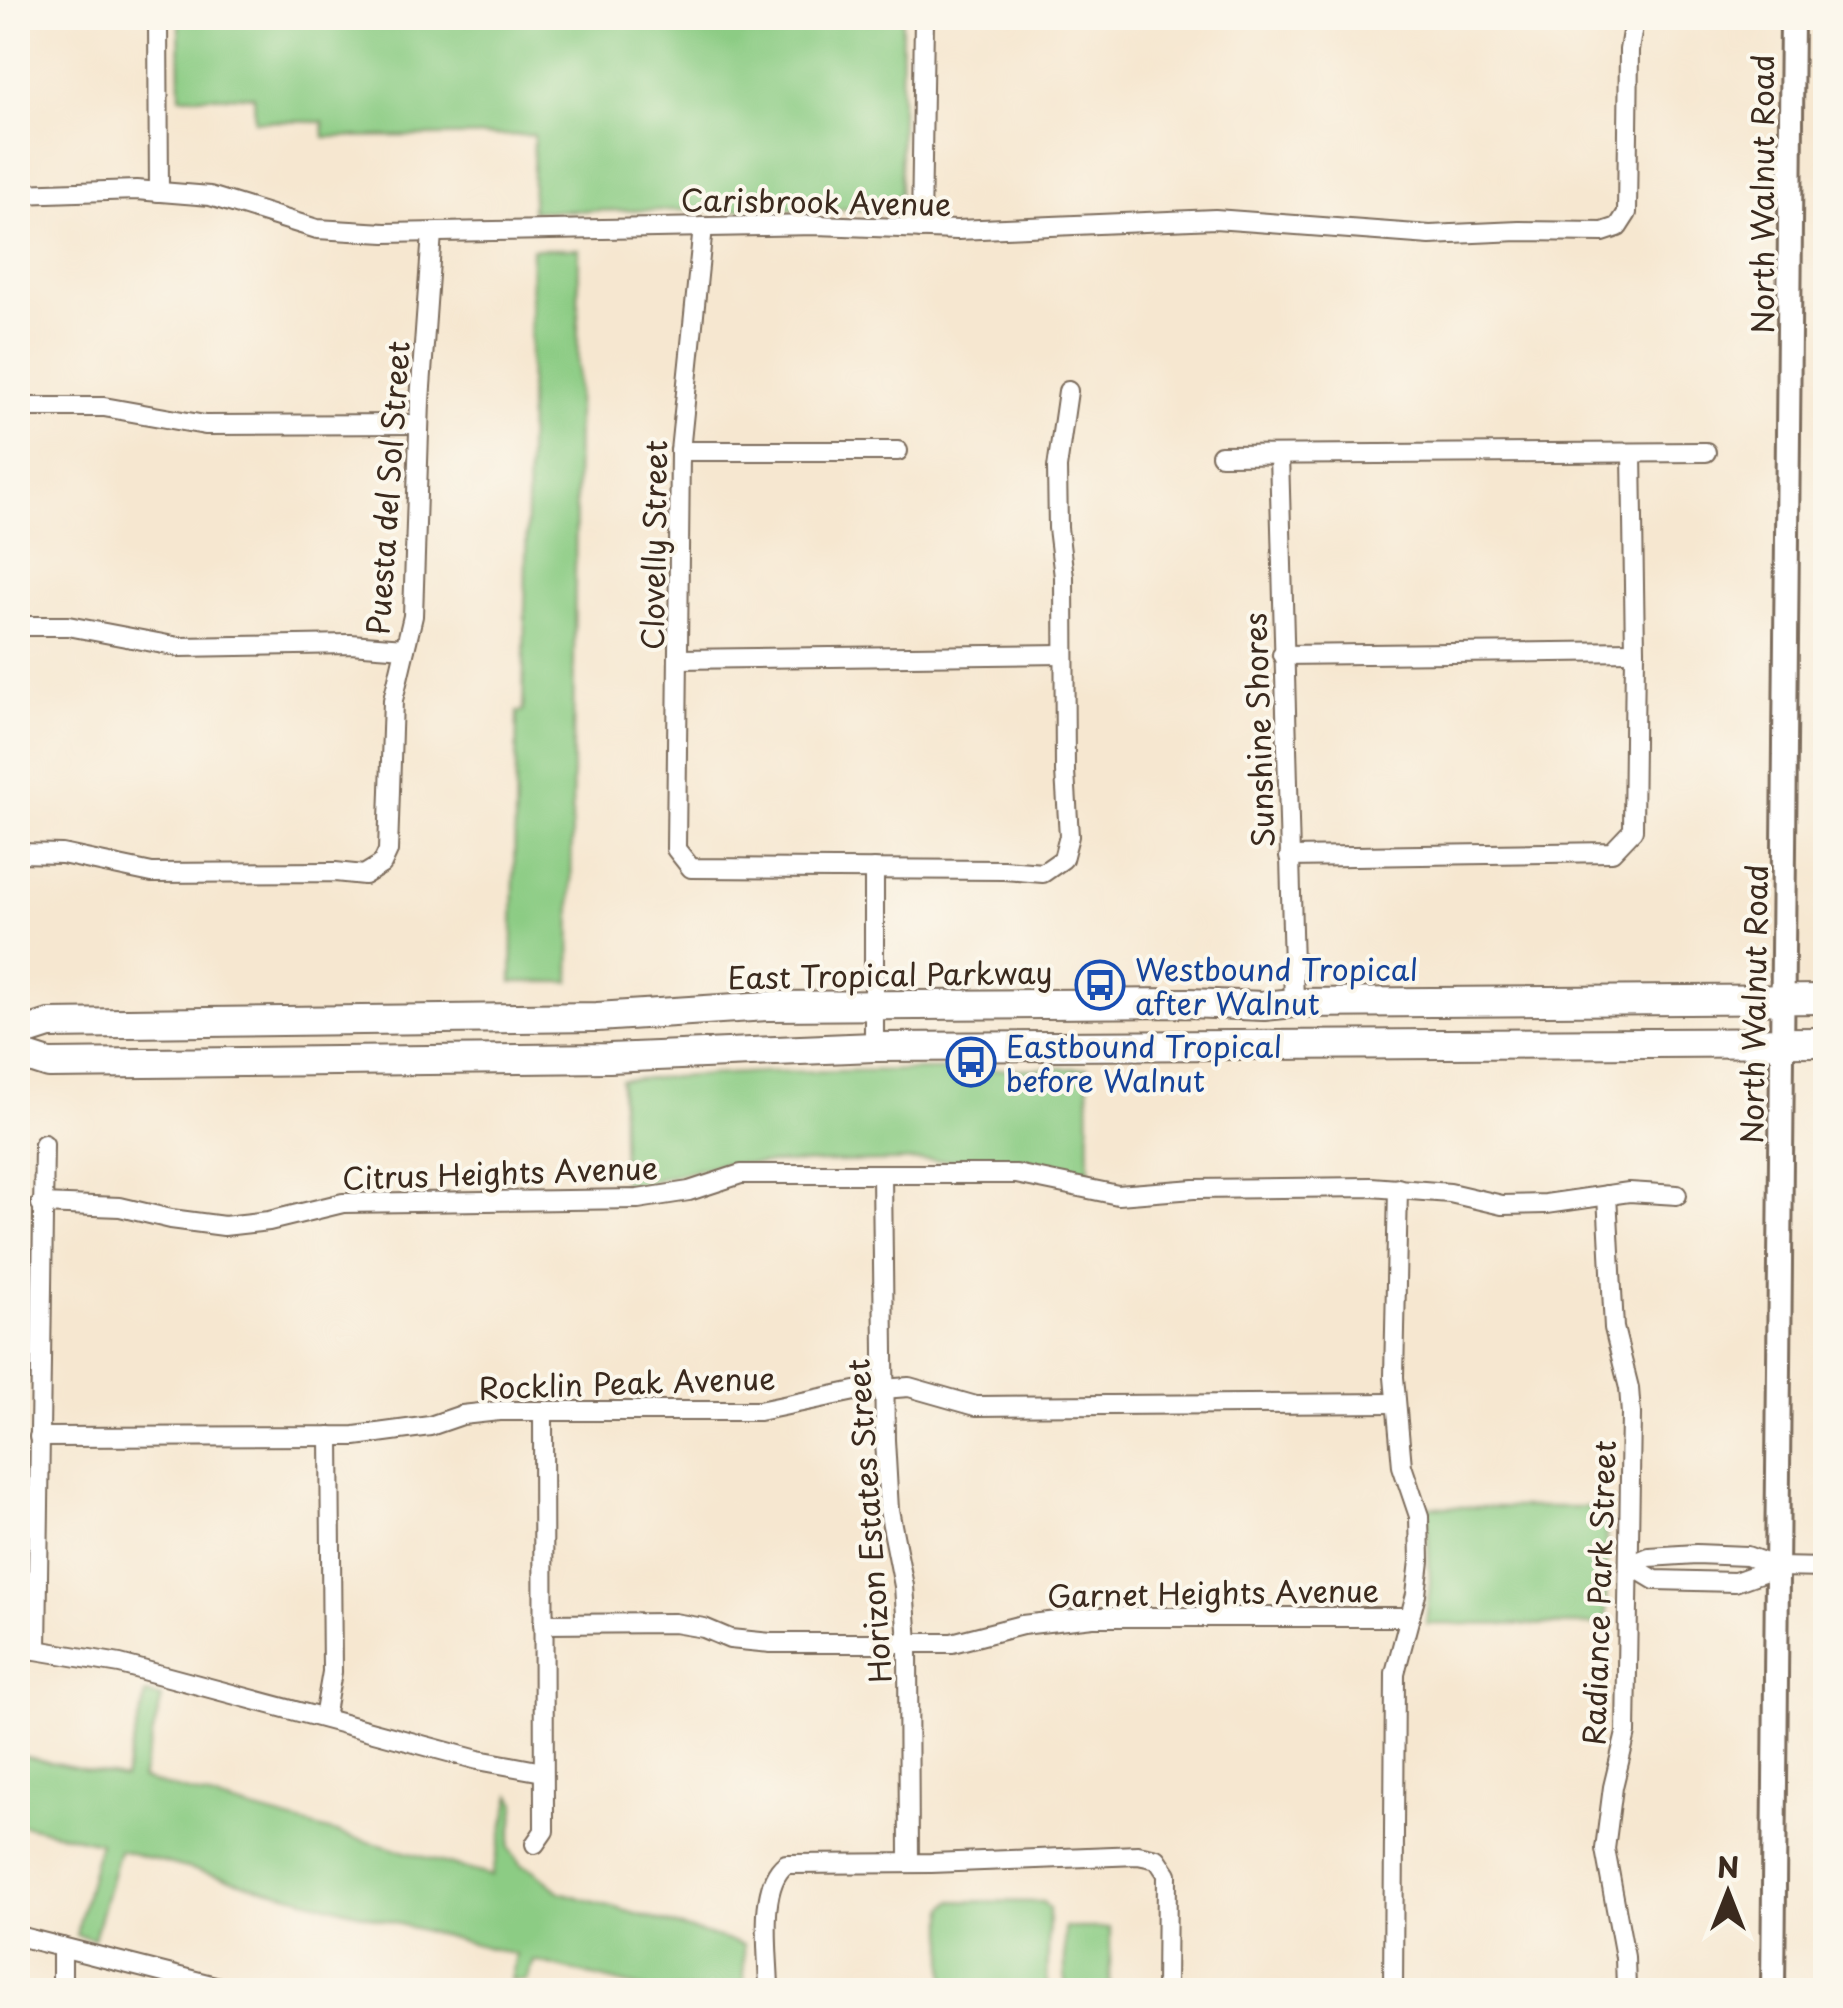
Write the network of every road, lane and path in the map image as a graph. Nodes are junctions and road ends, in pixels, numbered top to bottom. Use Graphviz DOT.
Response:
graph roads {
  1 [pos="158,18"];
  2 [pos="924,18"];
  3 [pos="1630,18"];
  4 [pos="1792,18"];
  5 [pos="159,192"];
  6 [pos="18,194"];
  7 [pos="704,226"];
  8 [pos="921,230"];
  9 [pos="432,233"];
  10 [pos="1068,391"];
  11 [pos="18,407"];
  12 [pos="418,424"];
  13 [pos="898,450"];
  14 [pos="680,451"];
  15 [pos="1632,452"];
  16 [pos="1706,452"];
  17 [pos="1221,455"];
  18 [pos="1279,455"];
  19 [pos="18,626"];
  20 [pos="406,648"];
  21 [pos="1635,651"];
  22 [pos="1064,654"];
  23 [pos="1282,655"];
  24 [pos="678,658"];
  25 [pos="18,853"];
  26 [pos="1289,857"];
  27 [pos="874,869"];
  28 [pos="1826,999"];
  29 [pos="1783,1000"];
  30 [pos="1294,1003"];
  31 [pos="874,1005"];
  32 [pos="18,1034"];
  33 [pos="1826,1042"];
  34 [pos="1783,1043"];
  35 [pos="874,1047"];
  36 [pos="18,1054"];
  37 [pos="44,1144"];
  38 [pos="882,1174"];
  39 [pos="1398,1188"];
  40 [pos="1677,1195"];
  41 [pos="1606,1196"];
  42 [pos="42,1204"];
  43 [pos="883,1389"];
  44 [pos="1396,1403"];
  45 [pos="543,1412"];
  46 [pos="330,1436"];
  47 [pos="38,1437"];
  48 [pos="1630,1565"];
  49 [pos="1777,1567"];
  50 [pos="1826,1568"];
  51 [pos="1410,1617"];
  52 [pos="543,1624"];
  53 [pos="908,1643"];
  54 [pos="18,1647"];
  55 [pos="37,1650"];
  56 [pos="324,1718"];
  57 [pos="544,1772"];
  58 [pos="534,1844"];
  59 [pos="909,1863"];
  60 [pos="18,1936"];
  61 [pos="62,1947"];
  62 [pos="62,1990"];
  63 [pos="232,1990"];
  64 [pos="769,1990"];
  65 [pos="1166,1990"];
  66 [pos="1393,1990"];
  67 [pos="1626,1990"];
  68 [pos="1773,1990"];
  1 -- 5 [label="street"];
  2 -- 8 [label="street"];
  3 -- 8 [label="street, Carisbrook Avenue"];
  4 -- 29 [label="street, North Walnut Road"];
  5 -- 6 [label="street, Carisbrook Avenue"];
  5 -- 9 [label="street, Carisbrook Avenue"];
  7 -- 8 [label="street, Carisbrook Avenue"];
  7 -- 9 [label="street, Carisbrook Avenue"];
  7 -- 14 [label="street, Clovelly Street"];
  9 -- 12 [label="street, Puesta del Sol Street"];
  10 -- 22 [label="street"];
  11 -- 12 [label="street"];
  12 -- 20 [label="street, Puesta del Sol Street"];
  13 -- 14 [label="street"];
  14 -- 24 [label="street, Clovelly Street"];
  15 -- 16 [label="street"];
  15 -- 18 [label="street"];
  15 -- 21 [label="street"];
  17 -- 18 [label="street"];
  18 -- 23 [label="street, Sunshine Shores"];
  19 -- 20 [label="street"];
  20 -- 25 [label="street, Puesta del Sol Street"];
  21 -- 23 [label="street"];
  21 -- 26 [label="street"];
  22 -- 24 [label="street"];
  22 -- 27 [label="street"];
  23 -- 26 [label="street, Sunshine Shores"];
  24 -- 27 [label="street, Clovelly Street"];
  26 -- 30 [label="street, Sunshine Shores"];
  27 -- 31 [label="street"];
  28 -- 29 [label="main road, East Tropical Parkway"];
  29 -- 30 [label="main road, East Tropical Parkway"];
  29 -- 34 [label="street, North Walnut Road"];
  30 -- 31 [label="main road, East Tropical Parkway"];
  31 -- 32 [label="main road, East Tropical Parkway"];
  31 -- 35 [label="street"];
  33 -- 34 [label="main road"];
  34 -- 35 [label="main road"];
  34 -- 49 [label="street, North Walnut Road"];
  35 -- 36 [label="main road"];
  37 -- 42 [label="street"];
  38 -- 39 [label="street, Citrus Heights Avenue"];
  38 -- 42 [label="street, Citrus Heights Avenue"];
  38 -- 43 [label="street, Horizon Estates Street"];
  39 -- 41 [label="street, Citrus Heights Avenue"];
  39 -- 44 [label="street"];
  40 -- 41 [label="street, Citrus Heights Avenue"];
  41 -- 48 [label="street, Radiance Park Street"];
  42 -- 47 [label="street"];
  43 -- 44 [label="street, Rocklin Peak Avenue"];
  43 -- 45 [label="street, Rocklin Peak Avenue"];
  43 -- 53 [label="street, Horizon Estates Street"];
  44 -- 51 [label="street"];
  45 -- 46 [label="street, Rocklin Peak Avenue"];
  45 -- 52 [label="street"];
  46 -- 47 [label="street, Rocklin Peak Avenue"];
  46 -- 56 [label="street"];
  47 -- 55 [label="street"];
  48 -- 49 [label="street"];
  48 -- 49 [label="street"];
  48 -- 67 [label="street, Radiance Park Street"];
  49 -- 50 [label="street"];
  49 -- 68 [label="street, North Walnut Road"];
  51 -- 53 [label="street, Garnet Heights Avenue"];
  51 -- 66 [label="street"];
  52 -- 53 [label="street, Garnet Heights Avenue"];
  52 -- 57 [label="street"];
  53 -- 59 [label="street, Horizon Estates Street"];
  54 -- 55 [label="street"];
  55 -- 56 [label="street"];
  56 -- 57 [label="street"];
  57 -- 58 [label="street"];
  59 -- 64 [label="street"];
  59 -- 65 [label="street"];
  60 -- 61 [label="street"];
  61 -- 62 [label="street"];
  61 -- 63 [label="street"];
}
